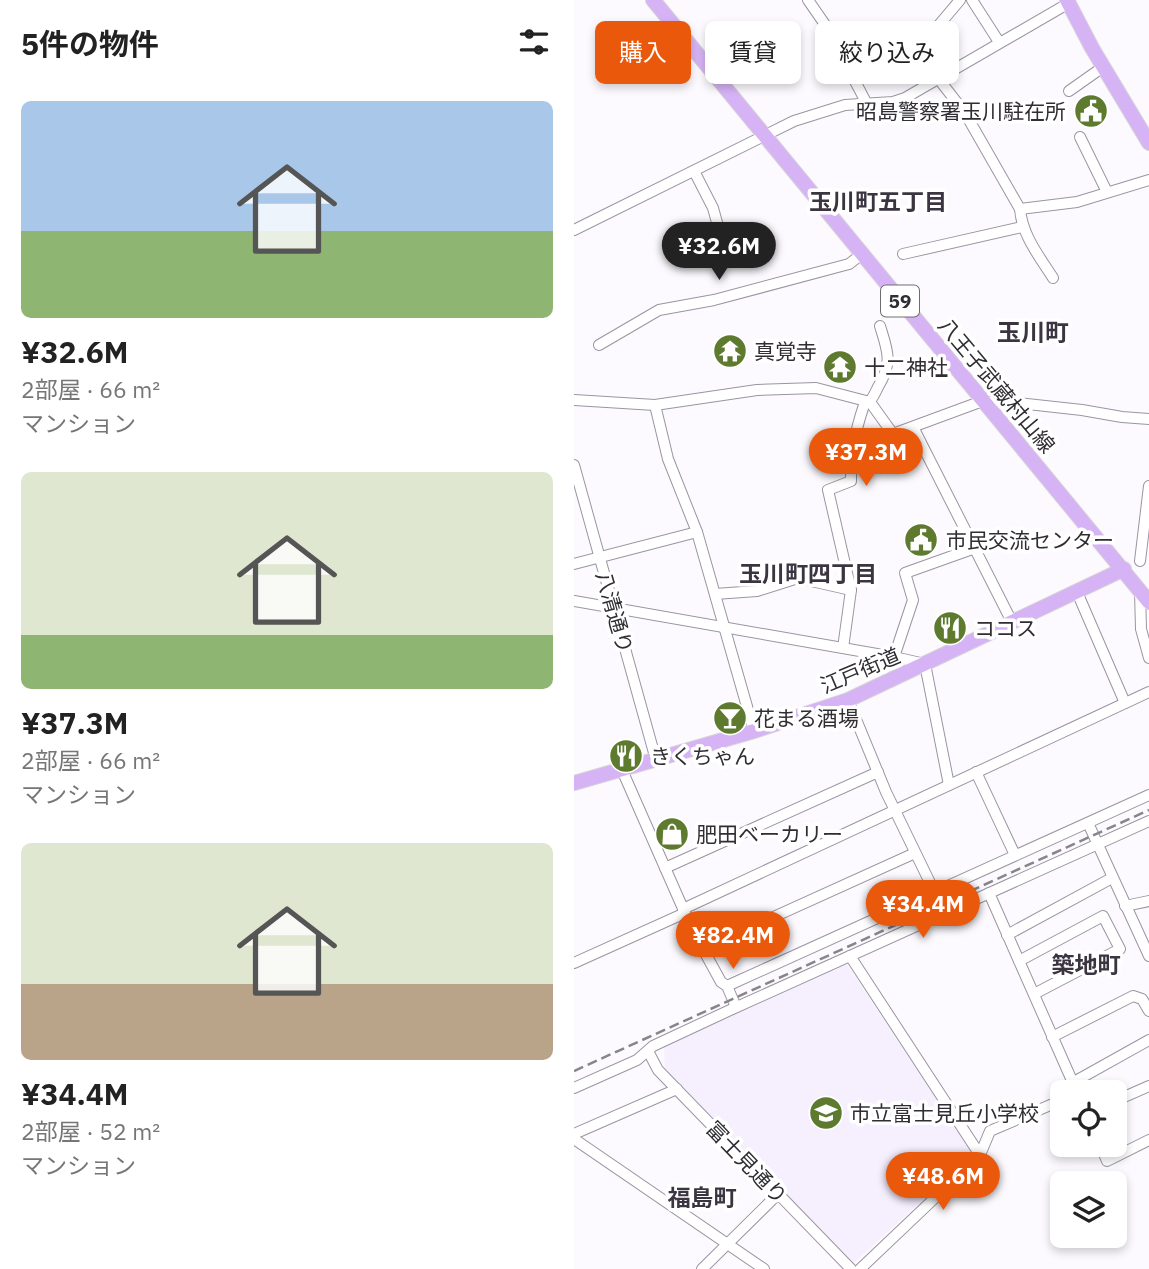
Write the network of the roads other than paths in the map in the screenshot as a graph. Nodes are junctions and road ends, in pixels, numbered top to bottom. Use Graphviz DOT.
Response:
graph roads {
  1 [pos="653,0"];
  2 [pos="808,0"];
  3 [pos="960,0"];
  4 [pos="972,0"];
  5 [pos="1068,2"];
  6 [pos="942,21"];
  7 [pos="999,42"];
  8 [pos="959,66"];
  9 [pos="1103,68"];
  10 [pos="928,84"];
  11 [pos="943,84"];
  12 [pos="1069,91"];
  13 [pos="867,103"];
  14 [pos="764,137"];
  15 [pos="1080,137"];
  16 [pos="1149,143"];
  17 [pos="694,171"];
  18 [pos="1149,180"];
  19 [pos="1107,192"];
  20 [pos="1020,209"];
  21 [pos="1022,227"];
  22 [pos="574,230"];
  23 [pos="862,254"];
  24 [pos="903,254"];
  25 [pos="726,256"];
  26 [pos="1053,278"];
  27 [pos="880,326"];
  28 [pos="599,345"];
  29 [pos="574,400"];
  30 [pos="870,402"];
  31 [pos="985,402"];
  32 [pos="655,405"];
  33 [pos="1149,419"];
  34 [pos="913,427"];
  35 [pos="574,465"];
  36 [pos="1149,486"];
  37 [pos="697,532"];
  38 [pos="975,548"];
  39 [pos="600,558"];
  40 [pos="1145,559"];
  41 [pos="574,564"];
  42 [pos="1124,569"];
  43 [pos="851,590"];
  44 [pos="1077,592"];
  45 [pos="715,594"];
  46 [pos="1145,596"];
  47 [pos="574,601"];
  48 [pos="614,608"];
  49 [pos="1012,622"];
  50 [pos="724,627"];
  51 [pos="843,648"];
  52 [pos="894,657"];
  53 [pos="1149,658"];
  54 [pos="925,664"];
  55 [pos="1149,692"];
  56 [pos="848,700"];
  57 [pos="1125,703"];
  58 [pos="754,731"];
  59 [pos="656,760"];
  60 [pos="622,770"];
  61 [pos="878,772"];
  62 [pos="976,772"];
  63 [pos="574,783"];
  64 [pos="949,785"];
  65 [pos="1149,795"];
  66 [pos="895,811"];
  67 [pos="1149,821"];
  68 [pos="1088,823"];
  69 [pos="1097,843"];
  70 [pos="915,853"];
  71 [pos="1015,855"];
  72 [pos="665,868"];
  73 [pos="1112,878"];
  74 [pos="989,893"];
  75 [pos="935,894"];
  76 [pos="1149,901"];
  77 [pos="1125,906"];
  78 [pos="684,911"];
  79 [pos="1007,935"];
  80 [pos="703,948"];
  81 [pos="850,956"];
  82 [pos="1149,956"];
  83 [pos="1018,961"];
  84 [pos="574,963"];
  85 [pos="727,986"];
  86 [pos="1034,994"];
  87 [pos="736,1007"];
  88 [pos="1149,1011"];
  89 [pos="1052,1037"];
  90 [pos="1149,1040"];
  91 [pos="649,1051"];
  92 [pos="1071,1080"];
  93 [pos="1086,1080"];
  94 [pos="1149,1086"];
  95 [pos="574,1088"];
  96 [pos="677,1089"];
  97 [pos="1127,1096"];
  98 [pos="1050,1105"];
  99 [pos="574,1134"];
  100 [pos="574,1139"];
  101 [pos="1149,1140"];
  102 [pos="1127,1151"];
  103 [pos="980,1155"];
  104 [pos="778,1194"];
  105 [pos="727,1244"];
  106 [pos="702,1269"];
  107 [pos="764,1269"];
  108 [pos="851,1269"];
  109 [pos="860,1269"];
  1 -- 14 [label="main road, 八王子武蔵村山線 / 59"];
  2 -- 13 [label="street"];
  3 -- 6 [label="street"];
  4 -- 7 [label="street"];
  5 -- 7 [label="street"];
  5 -- 9 [label="main road"];
  7 -- 8 [label="street"];
  9 -- 12 [label="street"];
  9 -- 16 [label="main road"];
  10 -- 13 [label="street"];
  11 -- 20 [label="street"];
  13 -- 14 [label="street"];
  14 -- 17 [label="street"];
  14 -- 23 [label="main road, 八王子武蔵村山線 / 59"];
  15 -- 19 [label="street"];
  17 -- 22 [label="street"];
  17 -- 25 [label="street"];
  18 -- 19 [label="street"];
  19 -- 20 [label="street"];
  20 -- 21 [label="street"];
  21 -- 24 [label="street"];
  21 -- 26 [label="street"];
  23 -- 28 [label="street"];
  23 -- 31 [label="main road, 八王子武蔵村山線 / 59"];
  27 -- 30 [label="street"];
  29 -- 32 [label="street"];
  30 -- 32 [label="street"];
  30 -- 34 [label="street"];
  30 -- 43 [label="street"];
  31 -- 33 [label="street"];
  31 -- 34 [label="street"];
  31 -- 42 [label="main road, 八王子武蔵村山線 / 59"];
  32 -- 37 [label="street"];
  34 -- 38 [label="street"];
  35 -- 39 [label="street, 八清通り"];
  36 -- 40 [label="street"];
  37 -- 39 [label="street"];
  37 -- 45 [label="street"];
  38 -- 49 [label="street"];
  38 -- 52 [label="street"];
  39 -- 41 [label="street"];
  39 -- 48 [label="street, 八清通り"];
  40 -- 42 [label="street, 江戸街道"];
  42 -- 44 [label="main road, 江戸街道"];
  42 -- 46 [label="main road, 八王子武蔵村山線 / 59"];
  43 -- 45 [label="street"];
  43 -- 51 [label="street"];
  44 -- 49 [label="main road, 江戸街道"];
  44 -- 57 [label="street"];
  45 -- 50 [label="street"];
  46 -- 53 [label="street"];
  47 -- 48 [label="street"];
  48 -- 50 [label="street"];
  48 -- 59 [label="street, 八清通り"];
  49 -- 54 [label="main road, 江戸街道"];
  50 -- 51 [label="street"];
  50 -- 58 [label="street"];
  51 -- 52 [label="street"];
  52 -- 54 [label="street"];
  54 -- 56 [label="main road, 江戸街道"];
  54 -- 64 [label="street"];
  55 -- 57 [label="street"];
  56 -- 58 [label="main road, 江戸街道"];
  56 -- 61 [label="street"];
  57 -- 62 [label="street"];
  58 -- 59 [label="main road, 江戸街道"];
  59 -- 60 [label="main road, 江戸街道"];
  60 -- 63 [label="main road, 江戸街道"];
  60 -- 72 [label="street"];
  61 -- 66 [label="street"];
  61 -- 72 [label="street"];
  62 -- 64 [label="street"];
  62 -- 71 [label="street"];
  64 -- 66 [label="street"];
  65 -- 68 [label="street"];
  66 -- 70 [label="street"];
  66 -- 78 [label="street"];
  67 -- 69 [label="street"];
  68 -- 69 [label="street"];
  68 -- 71 [label="street"];
  69 -- 73 [label="street"];
  69 -- 74 [label="street"];
  70 -- 75 [label="street"];
  70 -- 80 [label="street"];
  71 -- 75 [label="street"];
  72 -- 78 [label="street"];
  73 -- 77 [label="street"];
  73 -- 79 [label="street"];
  74 -- 79 [label="street"];
  74 -- 81 [label="street"];
  75 -- 85 [label="street"];
  76 -- 77 [label="street"];
  77 -- 82 [label="street"];
  78 -- 80 [label="street"];
  78 -- 84 [label="street"];
  79 -- 83 [label="street"];
  80 -- 85 [label="street"];
  81 -- 87 [label="street"];
  81 -- 103 [label="street"];
  83 -- 86 [label="street"];
  83 -- 86 [label="street"];
  85 -- 87 [label="street"];
  86 -- 89 [label="street"];
  87 -- 91 [label="street"];
  88 -- 89 [label="street"];
  89 -- 92 [label="street"];
  90 -- 93 [label="street"];
  91 -- 95 [label="street"];
  91 -- 96 [label="street, 富士見通り"];
  94 -- 97 [label="street"];
  96 -- 99 [label="street"];
  96 -- 104 [label="street, 富士見通り"];
  98 -- 103 [label="street"];
  100 -- 105 [label="street"];
  101 -- 102 [label="street"];
  103 -- 109 [label="street"];
  104 -- 105 [label="street"];
  104 -- 108 [label="street, 富士見通り"];
  105 -- 106 [label="street"];
  105 -- 107 [label="street"];
}
